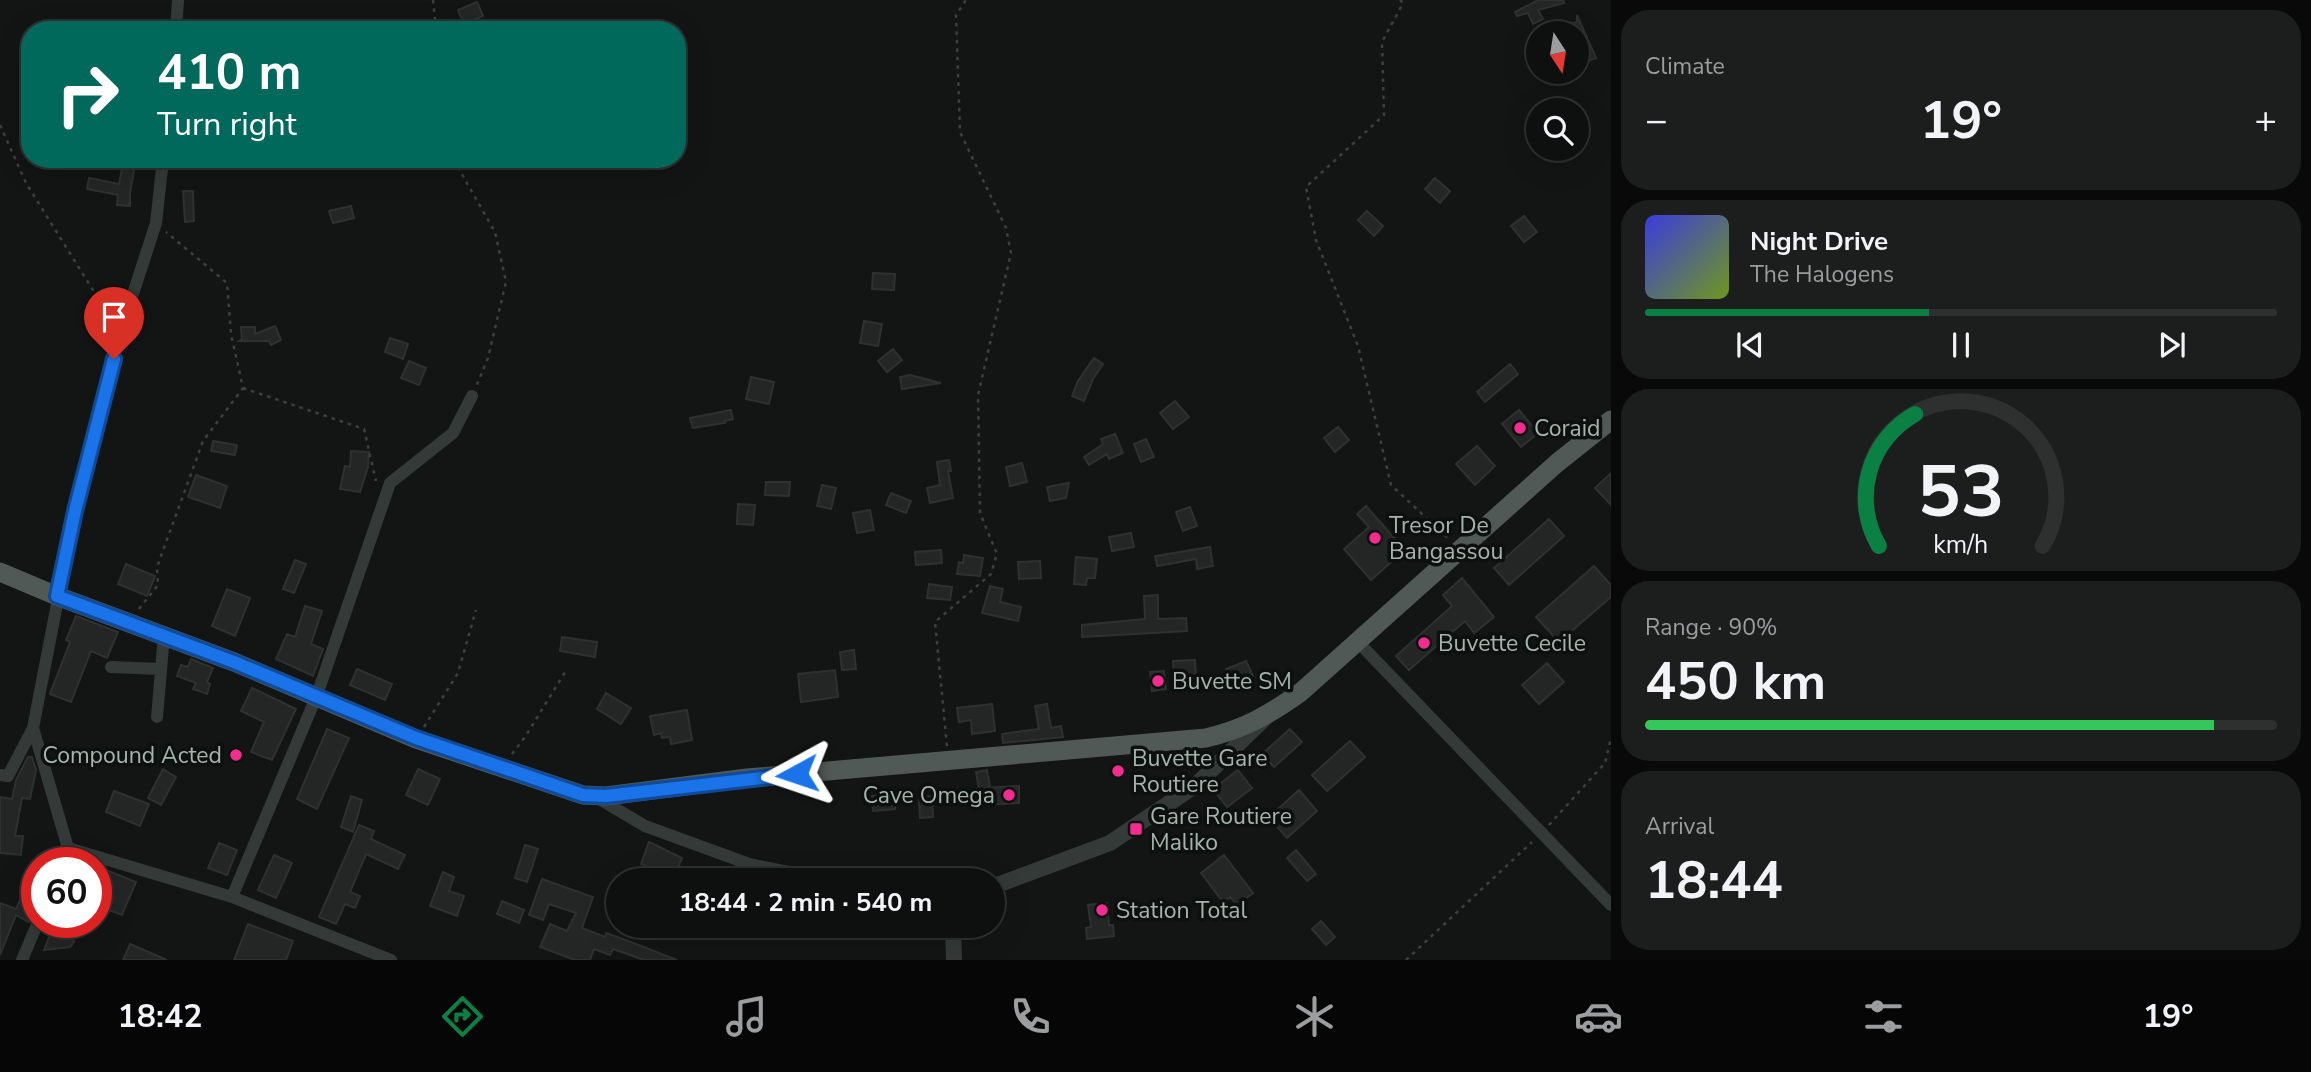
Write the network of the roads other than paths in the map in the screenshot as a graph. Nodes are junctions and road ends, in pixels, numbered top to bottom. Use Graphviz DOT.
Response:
graph roads {
  1 [pos="178,0"];
  2 [pos="177,21"];
  3 [pos="162,168"];
  4 [pos="472,396"];
  5 [pos="1611,419"];
  6 [pos="0,572"];
  7 [pos="57,596"];
  8 [pos="164,635"];
  9 [pos="1358,642"];
  10 [pos="111,667"];
  11 [pos="160,669"];
  12 [pos="317,695"];
  13 [pos="1268,715"];
  14 [pos="157,717"];
  15 [pos="33,728"];
  16 [pos="0,775"];
  17 [pos="595,796"];
  18 [pos="68,847"];
  19 [pos="112,861"];
  20 [pos="769,868"];
  21 [pos="1005,882"];
  22 [pos="232,897"];
  23 [pos="1611,905"];
  24 [pos="31,938"];
  25 [pos="953,938"];
  26 [pos="22,960"];
  27 [pos="391,960"];
  28 [pos="954,960"];
  1 -- 2 [label="street"];
  3 -- 7 [label="street"];
  4 -- 12 [label="street"];
  5 -- 9 [label="main road"];
  6 -- 7 [label="main road"];
  7 -- 8 [label="main road"];
  7 -- 15 [label="street"];
  8 -- 11 [label="street"];
  8 -- 12 [label="main road"];
  9 -- 13 [label="main road"];
  9 -- 23 [label="street"];
  10 -- 11 [label="street"];
  11 -- 14 [label="street"];
  12 -- 17 [label="main road"];
  12 -- 22 [label="street"];
  13 -- 17 [label="main road"];
  13 -- 21 [label="street"];
  15 -- 16 [label="street"];
  15 -- 18 [label="street"];
  17 -- 20 [label="street"];
  19 -- 22 [label="street"];
  22 -- 27 [label="street"];
  24 -- 26 [label="street"];
  25 -- 28 [label="street"];
}
